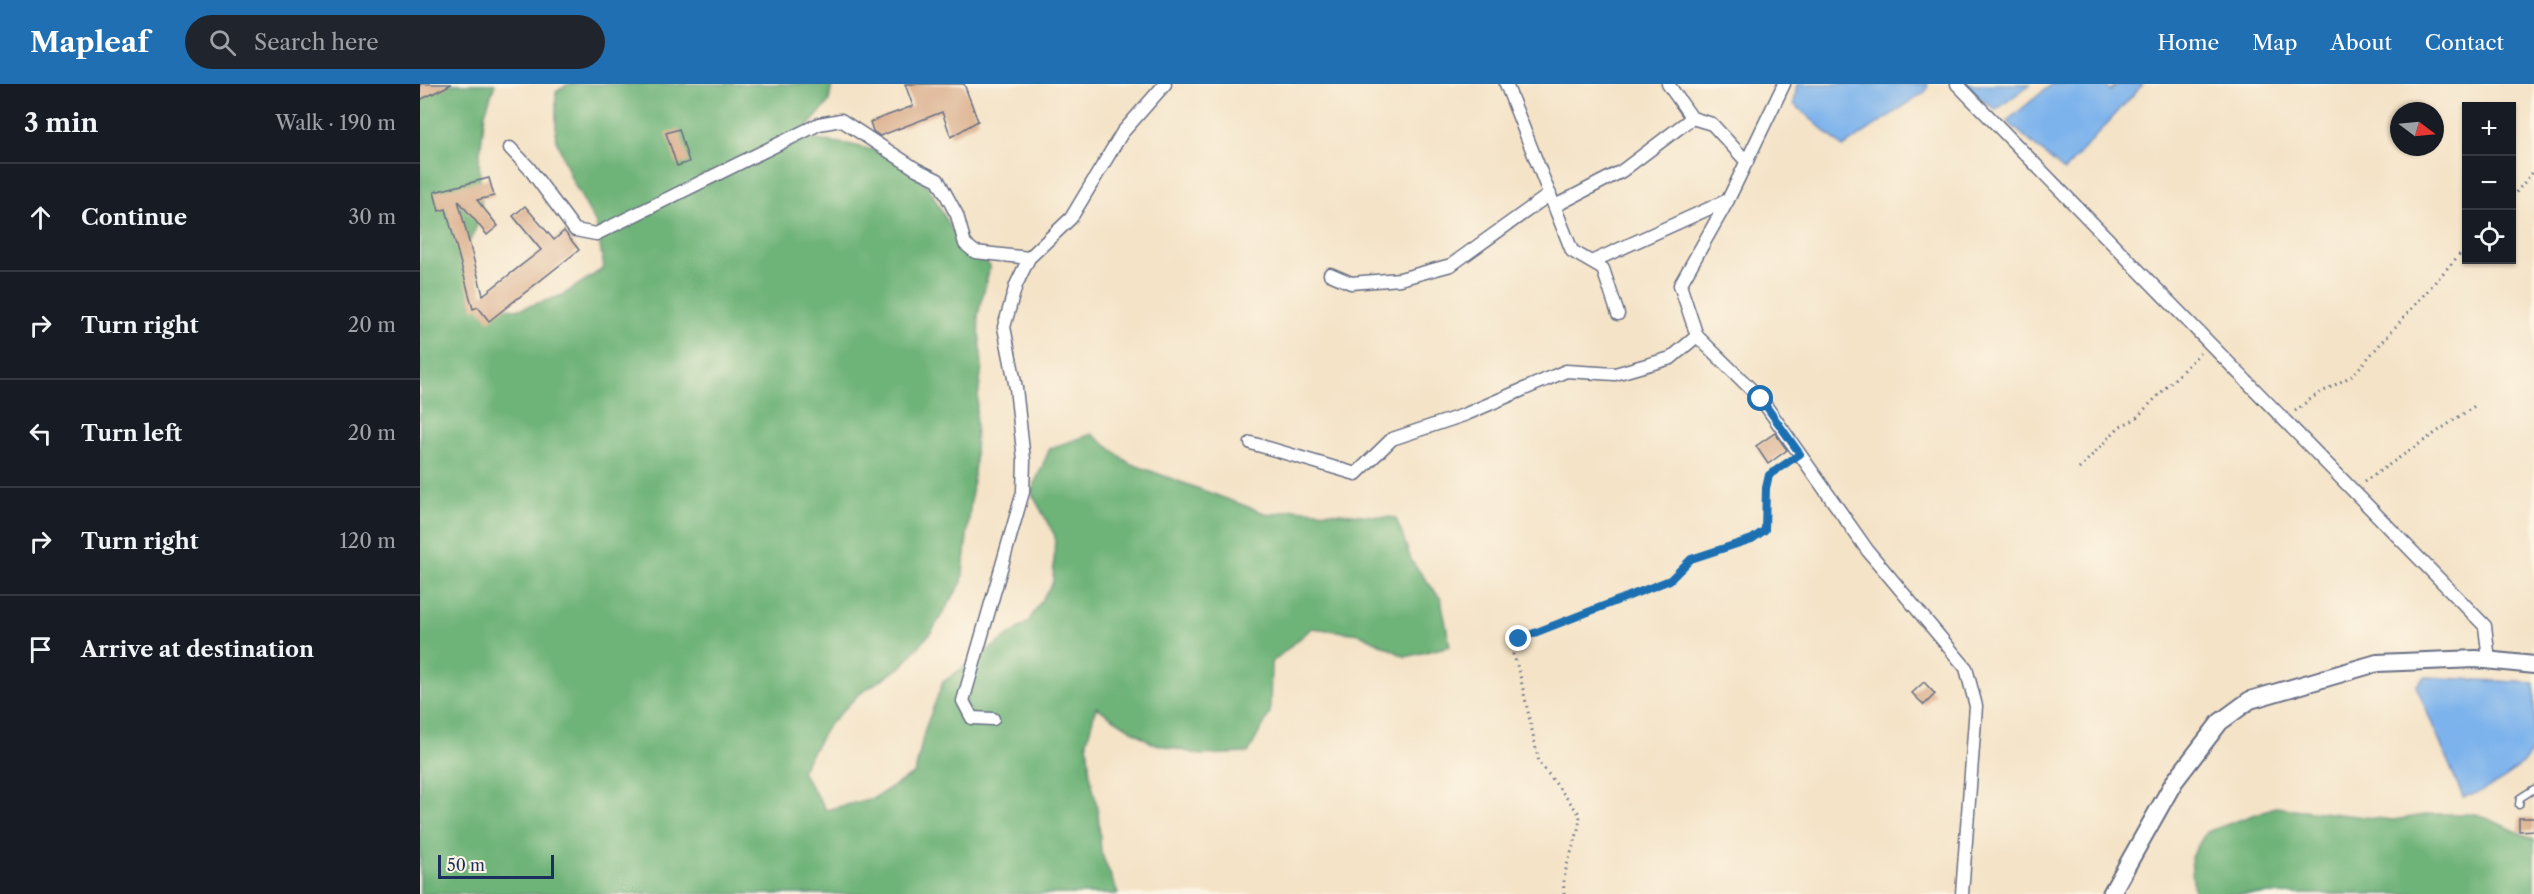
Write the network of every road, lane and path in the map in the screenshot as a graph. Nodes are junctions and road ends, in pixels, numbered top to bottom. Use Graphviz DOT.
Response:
graph roads {
  1 [pos="1165,84"];
  2 [pos="1506,84"];
  3 [pos="1668,84"];
  4 [pos="1784,84"];
  5 [pos="1957,84"];
  6 [pos="1692,118"];
  7 [pos="510,148"];
  8 [pos="1747,162"];
  9 [pos="2534,171"];
  10 [pos="2516,191"];
  11 [pos="1553,200"];
  12 [pos="1728,200"];
  13 [pos="2462,252"];
  14 [pos="1029,258"];
  15 [pos="1591,262"];
  16 [pos="1330,274"];
  17 [pos="1617,314"];
  18 [pos="1697,336"];
  19 [pos="2209,343"];
  20 [pos="2476,405"];
  21 [pos="2284,419"];
  22 [pos="1251,443"];
  23 [pos="1800,454"];
  24 [pos="2079,469"];
  25 [pos="2352,490"];
  26 [pos="2489,660"];
  27 [pos="2534,665"];
  28 [pos="993,719"];
  29 [pos="2534,789"];
  30 [pos="2519,805"];
  31 [pos="1564,894"];
  32 [pos="1962,894"];
  33 [pos="2110,894"];
  1 -- 14 [label="street"];
  2 -- 11 [label="street"];
  3 -- 6 [label="street"];
  4 -- 8 [label="street"];
  5 -- 19 [label="street"];
  6 -- 8 [label="street"];
  6 -- 11 [label="street"];
  7 -- 14 [label="street"];
  8 -- 12 [label="street"];
  9 -- 10 [label="path"];
  11 -- 15 [label="street"];
  11 -- 16 [label="street"];
  12 -- 15 [label="street"];
  12 -- 18 [label="street"];
  13 -- 21 [label="path"];
  14 -- 28 [label="street"];
  15 -- 17 [label="street"];
  18 -- 22 [label="street"];
  18 -- 23 [label="street"];
  19 -- 21 [label="street"];
  19 -- 24 [label="path"];
  20 -- 25 [label="path"];
  21 -- 25 [label="street"];
  23 -- 31 [label="path"];
  23 -- 32 [label="street"];
  25 -- 26 [label="street"];
  26 -- 27 [label="street"];
  26 -- 33 [label="street"];
  29 -- 30 [label="lane"];
}
